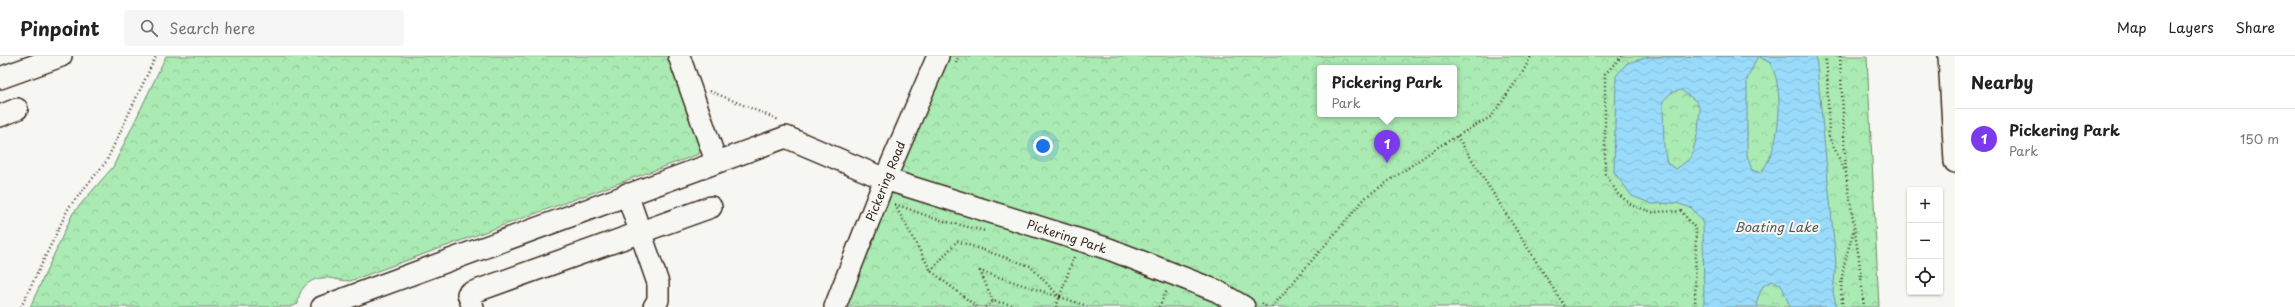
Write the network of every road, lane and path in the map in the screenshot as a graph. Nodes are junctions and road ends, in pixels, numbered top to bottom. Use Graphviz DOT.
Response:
graph roads {
  1 [pos="62,56"];
  2 [pos="156,56"];
  3 [pos="679,56"];
  4 [pos="938,56"];
  5 [pos="1531,56"];
  6 [pos="1622,56"];
  7 [pos="1825,56"];
  8 [pos="1840,56"];
  9 [pos="1949,56"];
  10 [pos="0,78"];
  11 [pos="707,84"];
  12 [pos="1457,136"];
  13 [pos="786,137"];
  14 [pos="716,161"];
  15 [pos="1955,162"];
  16 [pos="1846,173"];
  17 [pos="885,179"];
  18 [pos="627,194"];
  19 [pos="895,204"];
  20 [pos="711,207"];
  21 [pos="1855,227"];
  22 [pos="641,233"];
  23 [pos="1075,254"];
  24 [pos="931,271"];
  25 [pos="1168,285"];
  26 [pos="1060,297"];
  27 [pos="993,301"];
  28 [pos="21,307"];
  29 [pos="322,307"];
  30 [pos="472,307"];
  31 [pos="654,307"];
  32 [pos="835,307"];
  33 [pos="977,307"];
  34 [pos="985,307"];
  35 [pos="1022,307"];
  36 [pos="1056,307"];
  37 [pos="1090,307"];
  38 [pos="1159,307"];
  39 [pos="1244,307"];
  40 [pos="1272,307"];
  41 [pos="1565,307"];
  42 [pos="1695,307"];
  43 [pos="1842,307"];
  44 [pos="1864,307"];
  1 -- 10 [label="street"];
  2 -- 28 [label="path"];
  3 -- 14 [label="street"];
  4 -- 17 [label="street, Pickering Road"];
  5 -- 12 [label="path"];
  6 -- 42 [label="path"];
  7 -- 16 [label="path"];
  8 -- 16 [label="path"];
  9 -- 15 [label="street"];
  11 -- 13 [label="path"];
  12 -- 40 [label="path"];
  12 -- 41 [label="path"];
  13 -- 14 [label="street"];
  13 -- 17 [label="street, Pickering Park"];
  14 -- 18 [label="street"];
  16 -- 21 [label="path"];
  17 -- 32 [label="street, Pickering Road"];
  17 -- 39 [label="street, Pickering Park"];
  18 -- 22 [label="street"];
  18 -- 29 [label="street"];
  19 -- 24 [label="path"];
  20 -- 22 [label="street"];
  21 -- 43 [label="path"];
  21 -- 44 [label="path"];
  22 -- 30 [label="street"];
  22 -- 31 [label="street"];
  23 -- 26 [label="path"];
  24 -- 26 [label="path"];
  24 -- 33 [label="path"];
  25 -- 38 [label="path"];
  26 -- 27 [label="path"];
  26 -- 36 [label="path"];
  26 -- 37 [label="path"];
  27 -- 34 [label="path"];
  27 -- 35 [label="path"];
}
